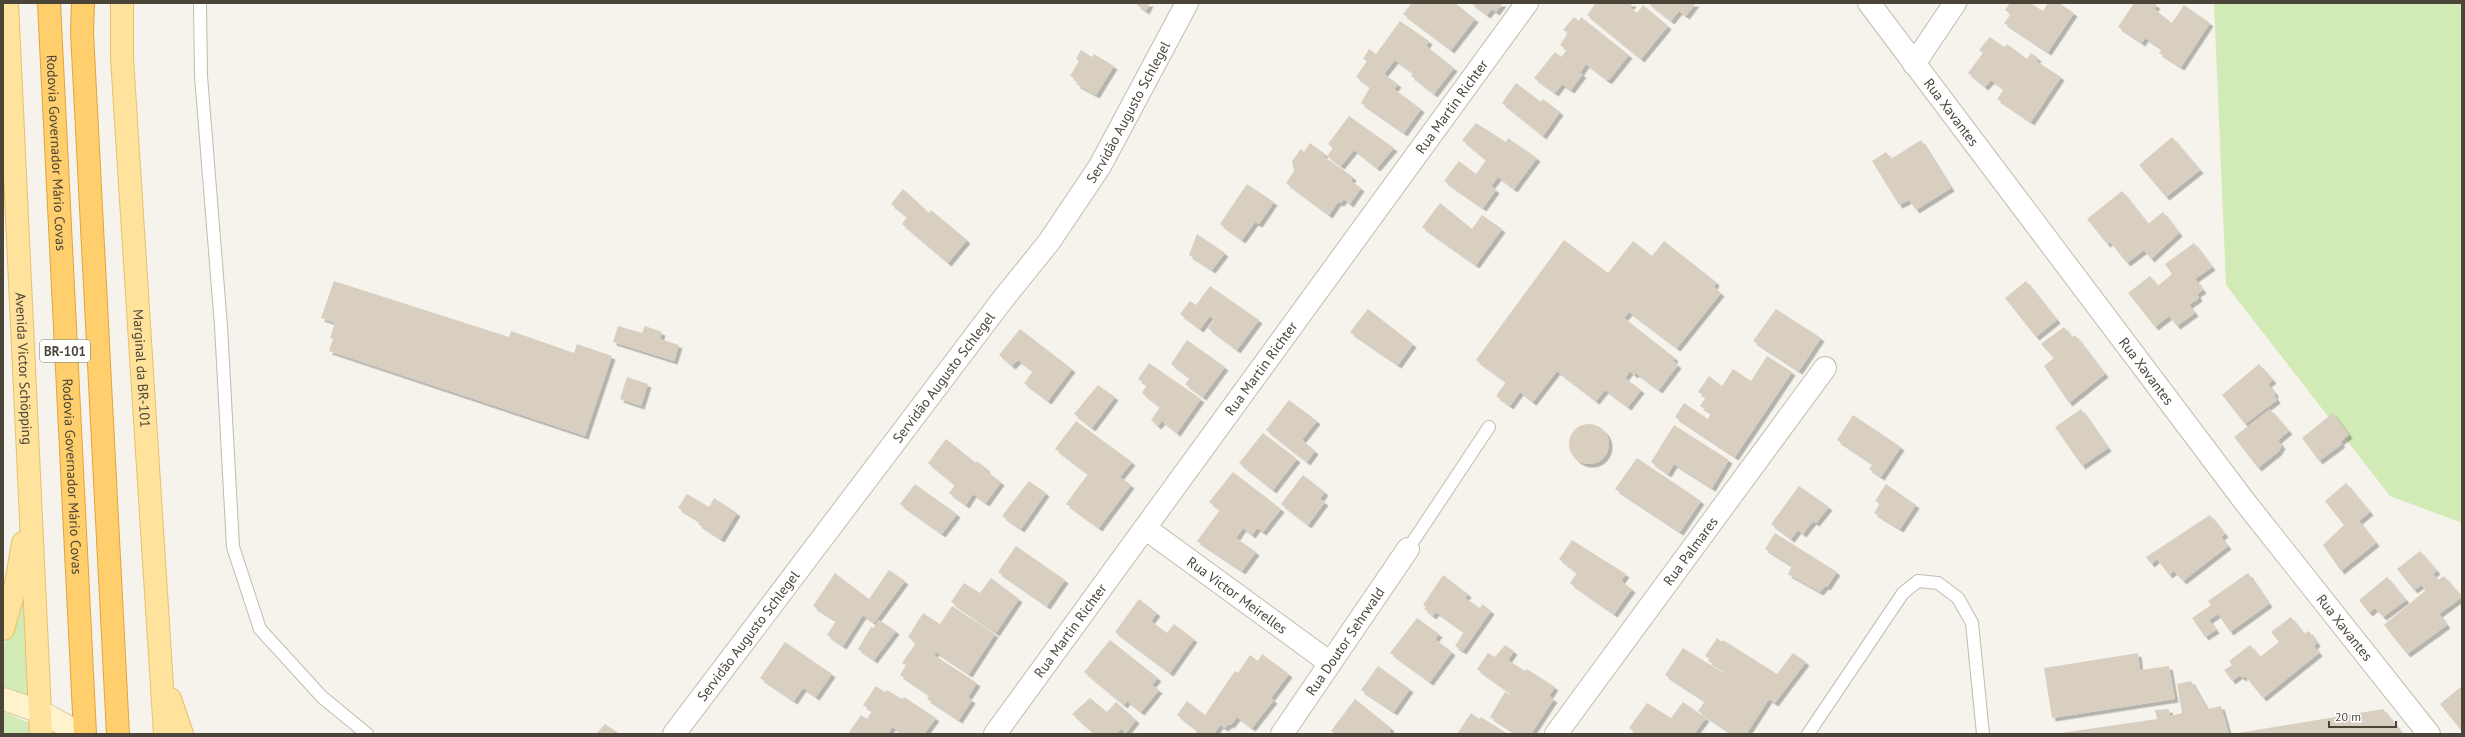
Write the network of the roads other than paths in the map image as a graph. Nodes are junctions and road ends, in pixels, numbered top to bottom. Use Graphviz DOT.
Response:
graph roads {
  1 [pos="8,3"];
  2 [pos="49,3"];
  3 [pos="83,3"];
  4 [pos="122,3"];
  5 [pos="200,3"];
  6 [pos="1187,3"];
  7 [pos="1527,3"];
  8 [pos="1869,3"];
  9 [pos="1954,3"];
  10 [pos="1914,64"];
  11 [pos="1825,368"];
  12 [pos="1489,427"];
  13 [pos="29,472"];
  14 [pos="1145,528"];
  15 [pos="1408,549"];
  16 [pos="3,629"];
  17 [pos="1330,663"];
  18 [pos="160,669"];
  19 [pos="3,699"];
  20 [pos="40,712"];
  21 [pos="42,734"];
  22 [pos="81,734"];
  23 [pos="85,734"];
  24 [pos="118,734"];
  25 [pos="165,734"];
  26 [pos="182,734"];
  27 [pos="367,734"];
  28 [pos="674,734"];
  29 [pos="995,734"];
  30 [pos="1282,734"];
  31 [pos="1556,734"];
  32 [pos="1808,734"];
  33 [pos="1983,734"];
  34 [pos="2429,734"];
  1 -- 13 [label="main road, Avenida Victor Schöpping"];
  2 -- 23 [label="highway, Rodovia Governador Mário Covas / BR-101"];
  3 -- 24 [label="highway, BR-101"];
  4 -- 18 [label="main road, Marginal da BR-101"];
  5 -- 27 [label="lane"];
  6 -- 28 [label="street, Servidão Augusto Schlegel"];
  7 -- 14 [label="street, Rua Martin Richter"];
  8 -- 10 [label="street, Rua Xavantes"];
  9 -- 10 [label="street"];
  10 -- 34 [label="street, Rua Xavantes"];
  11 -- 31 [label="street, Rua Palmares"];
  12 -- 15 [label="lane"];
  13 -- 16 [label="main road"];
  13 -- 20 [label="main road, Avenida Victor Schöpping"];
  14 -- 17 [label="street, Rua Victor Meirelles"];
  14 -- 29 [label="street, Rua Martin Richter"];
  15 -- 17 [label="street, Rua Doutor Sehrwald"];
  17 -- 30 [label="street, Rua Doutor Sehrwald"];
  18 -- 25 [label="main road, Marginal da BR-101"];
  18 -- 26 [label="main road"];
  19 -- 20 [label="main road"];
  20 -- 21 [label="main road, Avenida Victor Schöpping"];
  20 -- 22 [label="main road"];
  32 -- 33 [label="lane"];
}
